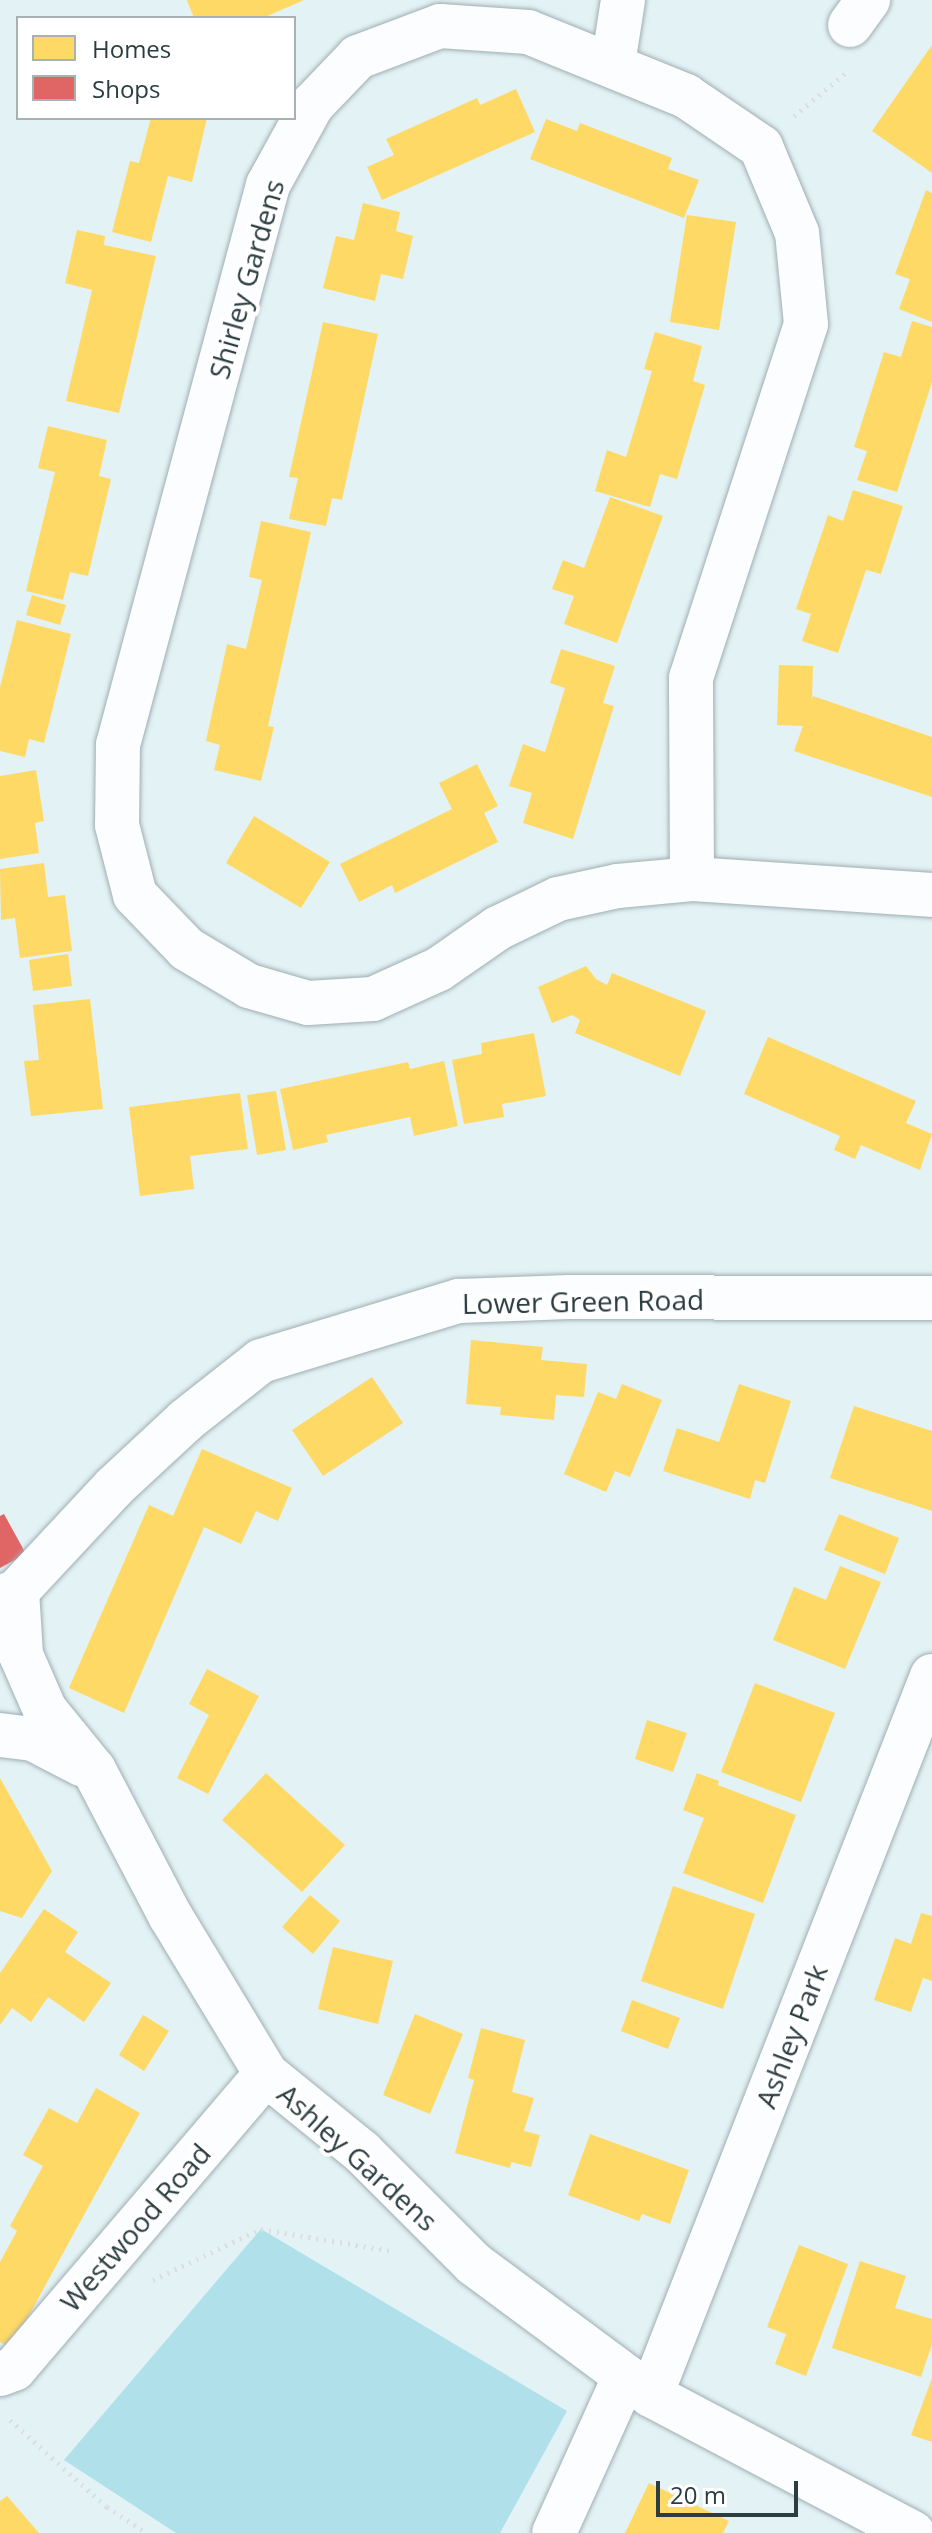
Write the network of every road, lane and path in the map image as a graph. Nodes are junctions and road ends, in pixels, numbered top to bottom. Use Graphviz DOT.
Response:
graph roads {
  1 [pos="623,0"];
  2 [pos="859,12"];
  3 [pos="613,64"];
  4 [pos="761,147"];
  5 [pos="692,879"];
  6 [pos="932,895"];
  7 [pos="932,1298"];
  8 [pos="9,1595"];
  9 [pos="928,1696"];
  10 [pos="0,1735"];
  11 [pos="94,1770"];
  12 [pos="266,2074"];
  13 [pos="398,2252"];
  14 [pos="151,2281"];
  15 [pos="0,2374"];
  16 [pos="638,2386"];
  17 [pos="0,2412"];
  18 [pos="147,2533"];
  19 [pos="554,2533"];
  20 [pos="913,2533"];
  1 -- 3 [label="street"];
  2 -- 4 [label="path"];
  3 -- 4 [label="street, Shirley Gardens"];
  3 -- 5 [label="street, Shirley Gardens"];
  4 -- 5 [label="street"];
  5 -- 6 [label="street, Shirley Gardens"];
  7 -- 8 [label="street, Lower Green Road"];
  8 -- 11 [label="street, Ashley Gardens"];
  9 -- 16 [label="street, Ashley Park"];
  10 -- 11 [label="street"];
  11 -- 12 [label="street, Ashley Gardens"];
  12 -- 15 [label="street, Westwood Road"];
  12 -- 16 [label="street, Ashley Gardens"];
  13 -- 14 [label="path"];
  16 -- 19 [label="street, Ashley Park"];
  16 -- 20 [label="street, Ashley Gardens"];
  17 -- 18 [label="path"];
}
